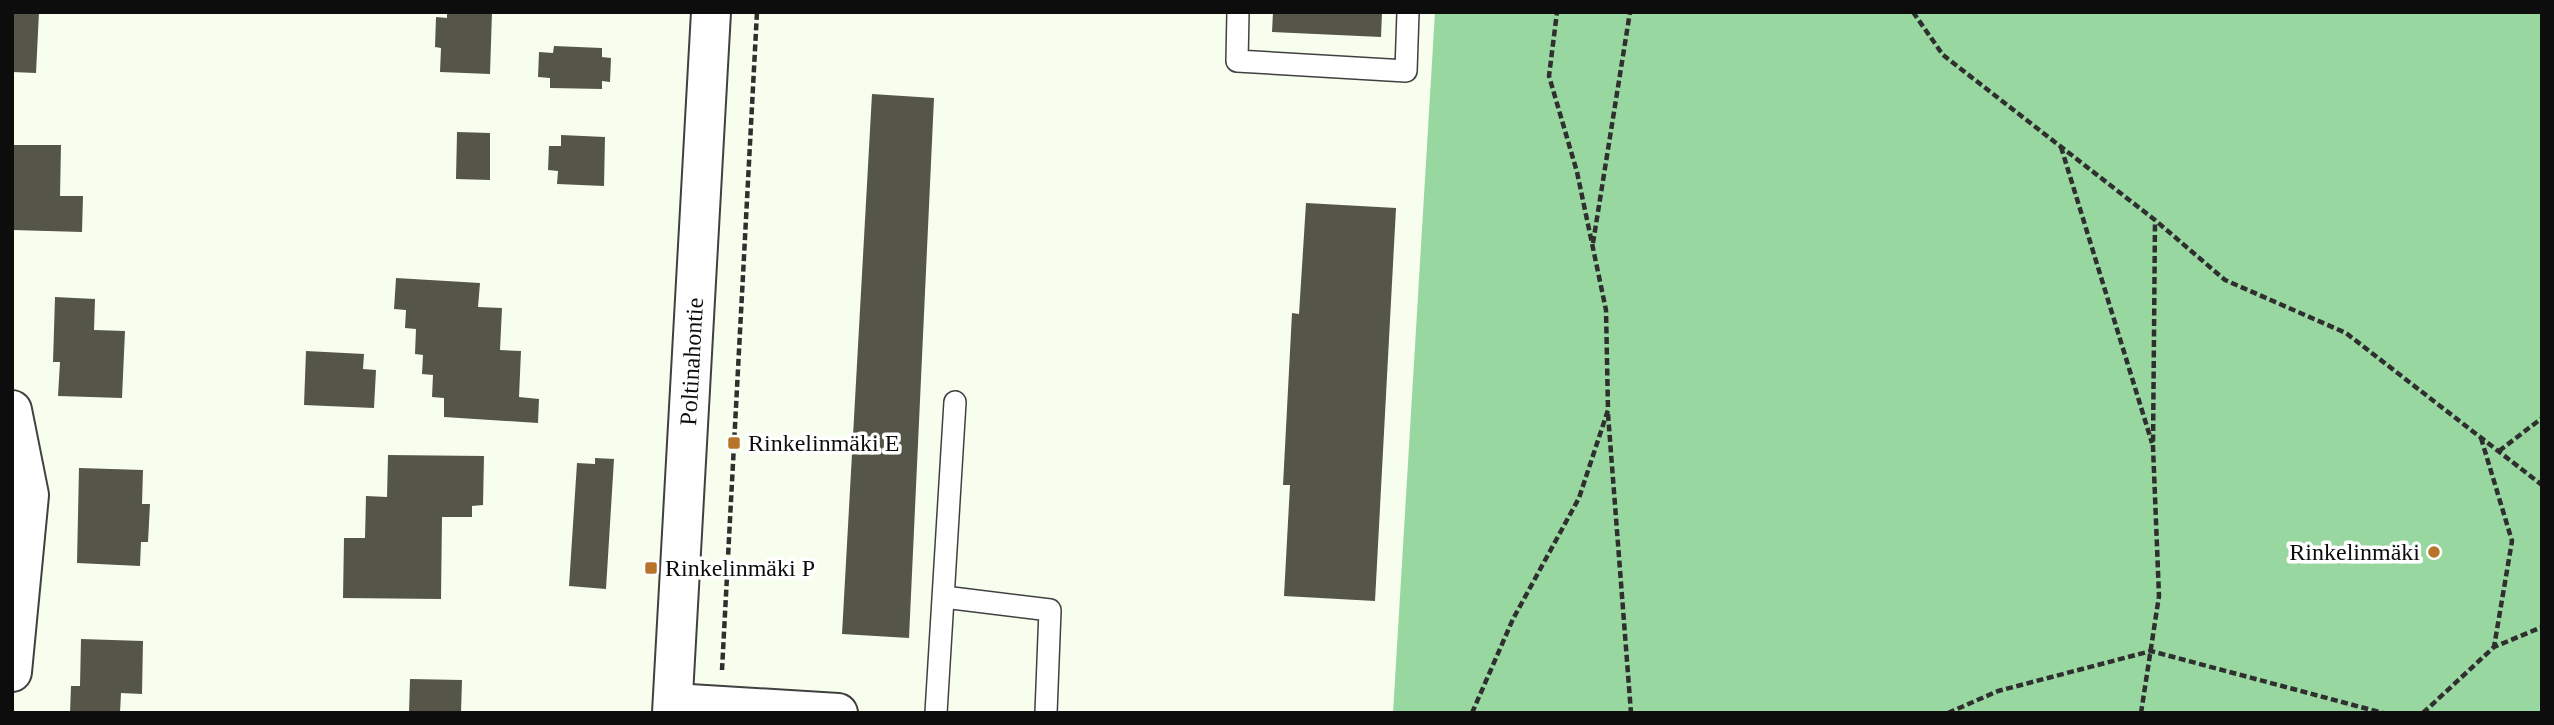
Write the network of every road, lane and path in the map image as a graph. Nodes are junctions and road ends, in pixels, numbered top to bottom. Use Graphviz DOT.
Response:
graph roads {
  1 [pos="711,12"];
  2 [pos="757,12"];
  3 [pos="1238,12"];
  4 [pos="1408,12"];
  5 [pos="1558,12"];
  6 [pos="1630,12"];
  7 [pos="1913,12"];
  8 [pos="2061,147"];
  9 [pos="2155,220"];
  10 [pos="1592,247"];
  11 [pos="955,402"];
  12 [pos="12,410"];
  13 [pos="1608,410"];
  14 [pos="2542,418"];
  15 [pos="2482,438"];
  16 [pos="2153,447"];
  17 [pos="2499,452"];
  18 [pos="2542,485"];
  19 [pos="944,597"];
  20 [pos="2542,627"];
  21 [pos="2494,647"];
  22 [pos="2151,651"];
  23 [pos="12,672"];
  24 [pos="720,705"];
  25 [pos="673,708"];
  26 [pos="838,713"];
  27 [pos="936,713"];
  28 [pos="1046,713"];
  29 [pos="1472,713"];
  30 [pos="1631,713"];
  31 [pos="1948,713"];
  32 [pos="2141,713"];
  33 [pos="2383,713"];
  34 [pos="2423,713"];
  1 -- 25 [label="street, Poltinahontie"];
  2 -- 24 [label="path"];
  3 -- 4 [label="lane"];
  5 -- 10 [label="path"];
  6 -- 10 [label="path"];
  7 -- 8 [label="path"];
  8 -- 9 [label="path"];
  8 -- 16 [label="path"];
  9 -- 15 [label="path"];
  9 -- 16 [label="path"];
  10 -- 13 [label="path"];
  11 -- 19 [label="lane"];
  12 -- 23 [label="street"];
  13 -- 29 [label="path"];
  13 -- 30 [label="path"];
  14 -- 17 [label="path"];
  15 -- 17 [label="path"];
  15 -- 21 [label="path"];
  16 -- 22 [label="path"];
  17 -- 18 [label="path"];
  19 -- 27 [label="lane"];
  19 -- 28 [label="lane"];
  20 -- 21 [label="path"];
  21 -- 34 [label="path"];
  22 -- 31 [label="path"];
  22 -- 32 [label="path"];
  22 -- 33 [label="path"];
  24 -- 25 [label="street"];
  24 -- 26 [label="street"];
}
